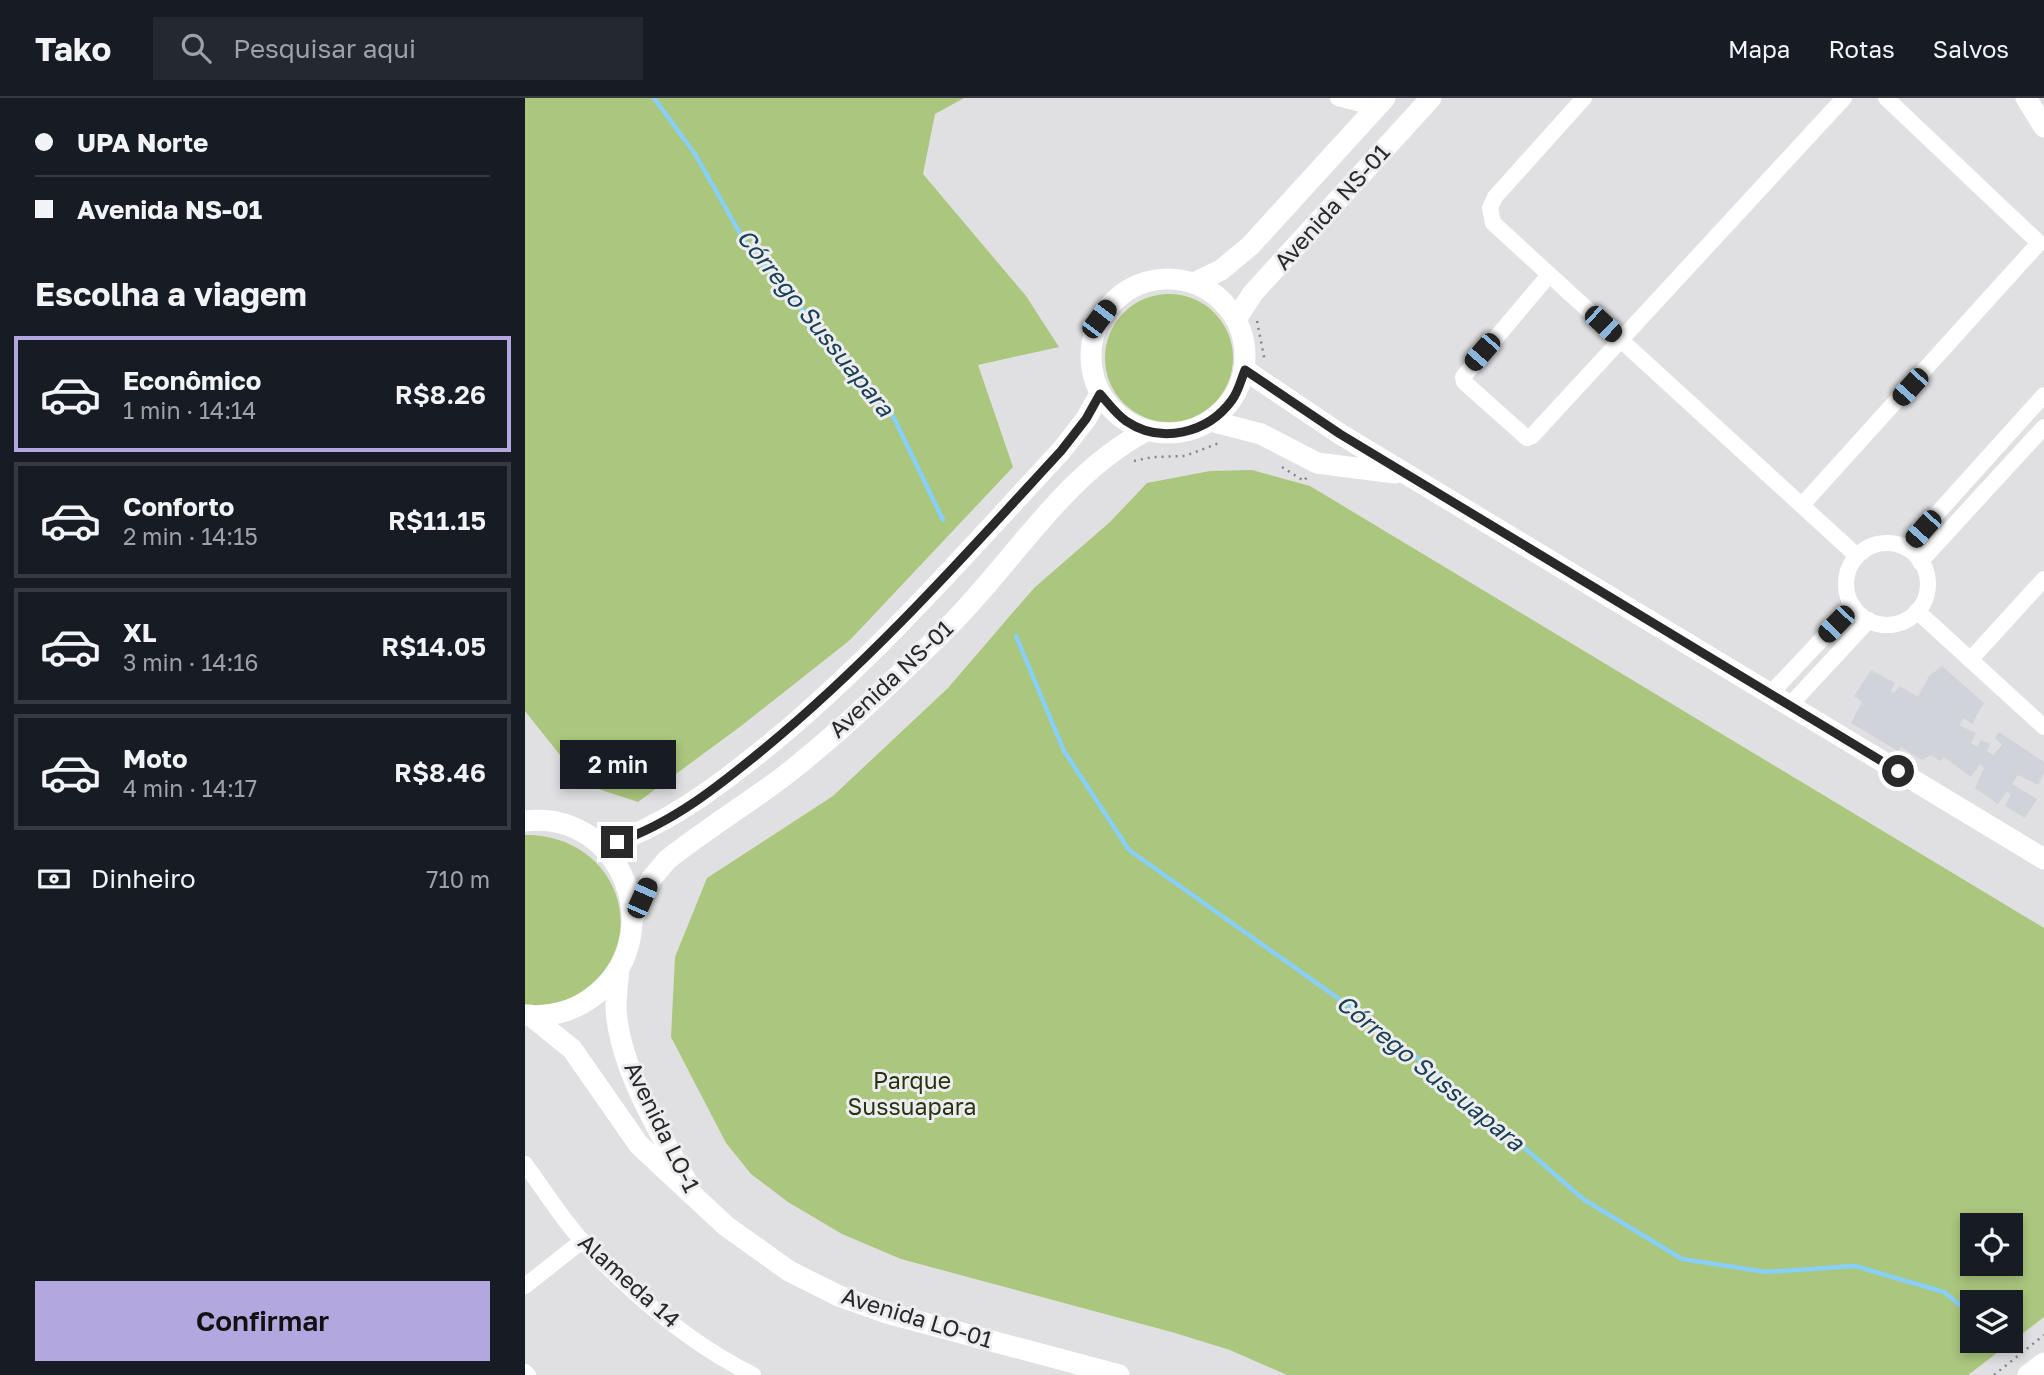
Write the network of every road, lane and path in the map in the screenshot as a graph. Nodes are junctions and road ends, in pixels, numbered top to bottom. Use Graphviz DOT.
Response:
graph roads {
  1 [pos="1338,98"];
  2 [pos="1431,98"];
  3 [pos="1584,98"];
  4 [pos="1844,98"];
  5 [pos="1886,98"];
  6 [pos="2026,98"];
  7 [pos="1381,103"];
  8 [pos="2044,127"];
  9 [pos="1549,275"];
  10 [pos="1194,283"];
  11 [pos="1261,311"];
  12 [pos="1236,318"];
  13 [pos="1621,341"];
  14 [pos="1255,369"];
  15 [pos="1100,394"];
  16 [pos="2044,395"];
  17 [pos="1211,421"];
  18 [pos="2044,427"];
  19 [pos="1146,431"];
  20 [pos="1226,440"];
  21 [pos="1272,460"];
  22 [pos="1317,463"];
  23 [pos="1123,464"];
  24 [pos="1418,478"];
  25 [pos="1802,505"];
  26 [pos="1906,548"];
  27 [pos="1857,556"];
  28 [pos="1920,562"];
  29 [pos="2044,579"];
  30 [pos="1853,606"];
  31 [pos="1917,611"];
  32 [pos="1868,620"];
  33 [pos="1970,660"];
  34 [pos="1771,693"];
  35 [pos="1790,705"];
  36 [pos="2044,727"];
  37 [pos="526,820"];
  38 [pos="602,847"];
  39 [pos="2044,859"];
  40 [pos="633,918"];
  41 [pos="619,969"];
  42 [pos="527,1015"];
  43 [pos="525,1164"];
  44 [pos="698,1202"];
  45 [pos="582,1241"];
  46 [pos="525,1286"];
  47 [pos="2044,1335"];
  48 [pos="2044,1363"];
  49 [pos="753,1375"];
  50 [pos="1119,1375"];
  51 [pos="1994,1375"];
  52 [pos="2028,1375"];
  1 -- 7 [label="street"];
  2 -- 12 [label="street, Avenida NS-01"];
  3 -- 9 [label="street"];
  4 -- 13 [label="street"];
  5 -- 25 [label="street"];
  6 -- 8 [label="street"];
  7 -- 10 [label="street, Avenida NS-01"];
  9 -- 13 [label="street"];
  9 -- 13 [label="street"];
  10 -- 12 [label="street"];
  10 -- 15 [label="street"];
  11 -- 14 [label="path"];
  12 -- 14 [label="street"];
  13 -- 25 [label="street"];
  14 -- 17 [label="street"];
  14 -- 24 [label="street"];
  15 -- 19 [label="street"];
  15 -- 38 [label="street, Avenida NS-01"];
  16 -- 26 [label="street"];
  17 -- 19 [label="street"];
  17 -- 22 [label="street"];
  18 -- 28 [label="street"];
  19 -- 40 [label="street, Avenida NS-01"];
  20 -- 23 [label="path"];
  21 -- 22 [label="path"];
  22 -- 24 [label="street"];
  24 -- 34 [label="street"];
  25 -- 27 [label="street"];
  26 -- 27 [label="street"];
  26 -- 28 [label="street"];
  27 -- 30 [label="street"];
  28 -- 31 [label="street"];
  29 -- 33 [label="street"];
  30 -- 32 [label="street"];
  30 -- 34 [label="street"];
  31 -- 32 [label="street"];
  31 -- 33 [label="street"];
  32 -- 35 [label="street"];
  33 -- 36 [label="street"];
  34 -- 35 [label="street"];
  35 -- 39 [label="street"];
  37 -- 38 [label="street"];
  38 -- 40 [label="street"];
  40 -- 41 [label="street"];
  41 -- 42 [label="street"];
  41 -- 44 [label="street, Avenida LO-1"];
  42 -- 44 [label="street, Avenida LO-1"];
  43 -- 45 [label="street, Alameda 14"];
  44 -- 50 [label="street, Avenida LO-01"];
  45 -- 46 [label="street"];
  45 -- 49 [label="street, Alameda 14"];
  47 -- 51 [label="path"];
  48 -- 52 [label="street"];
}
